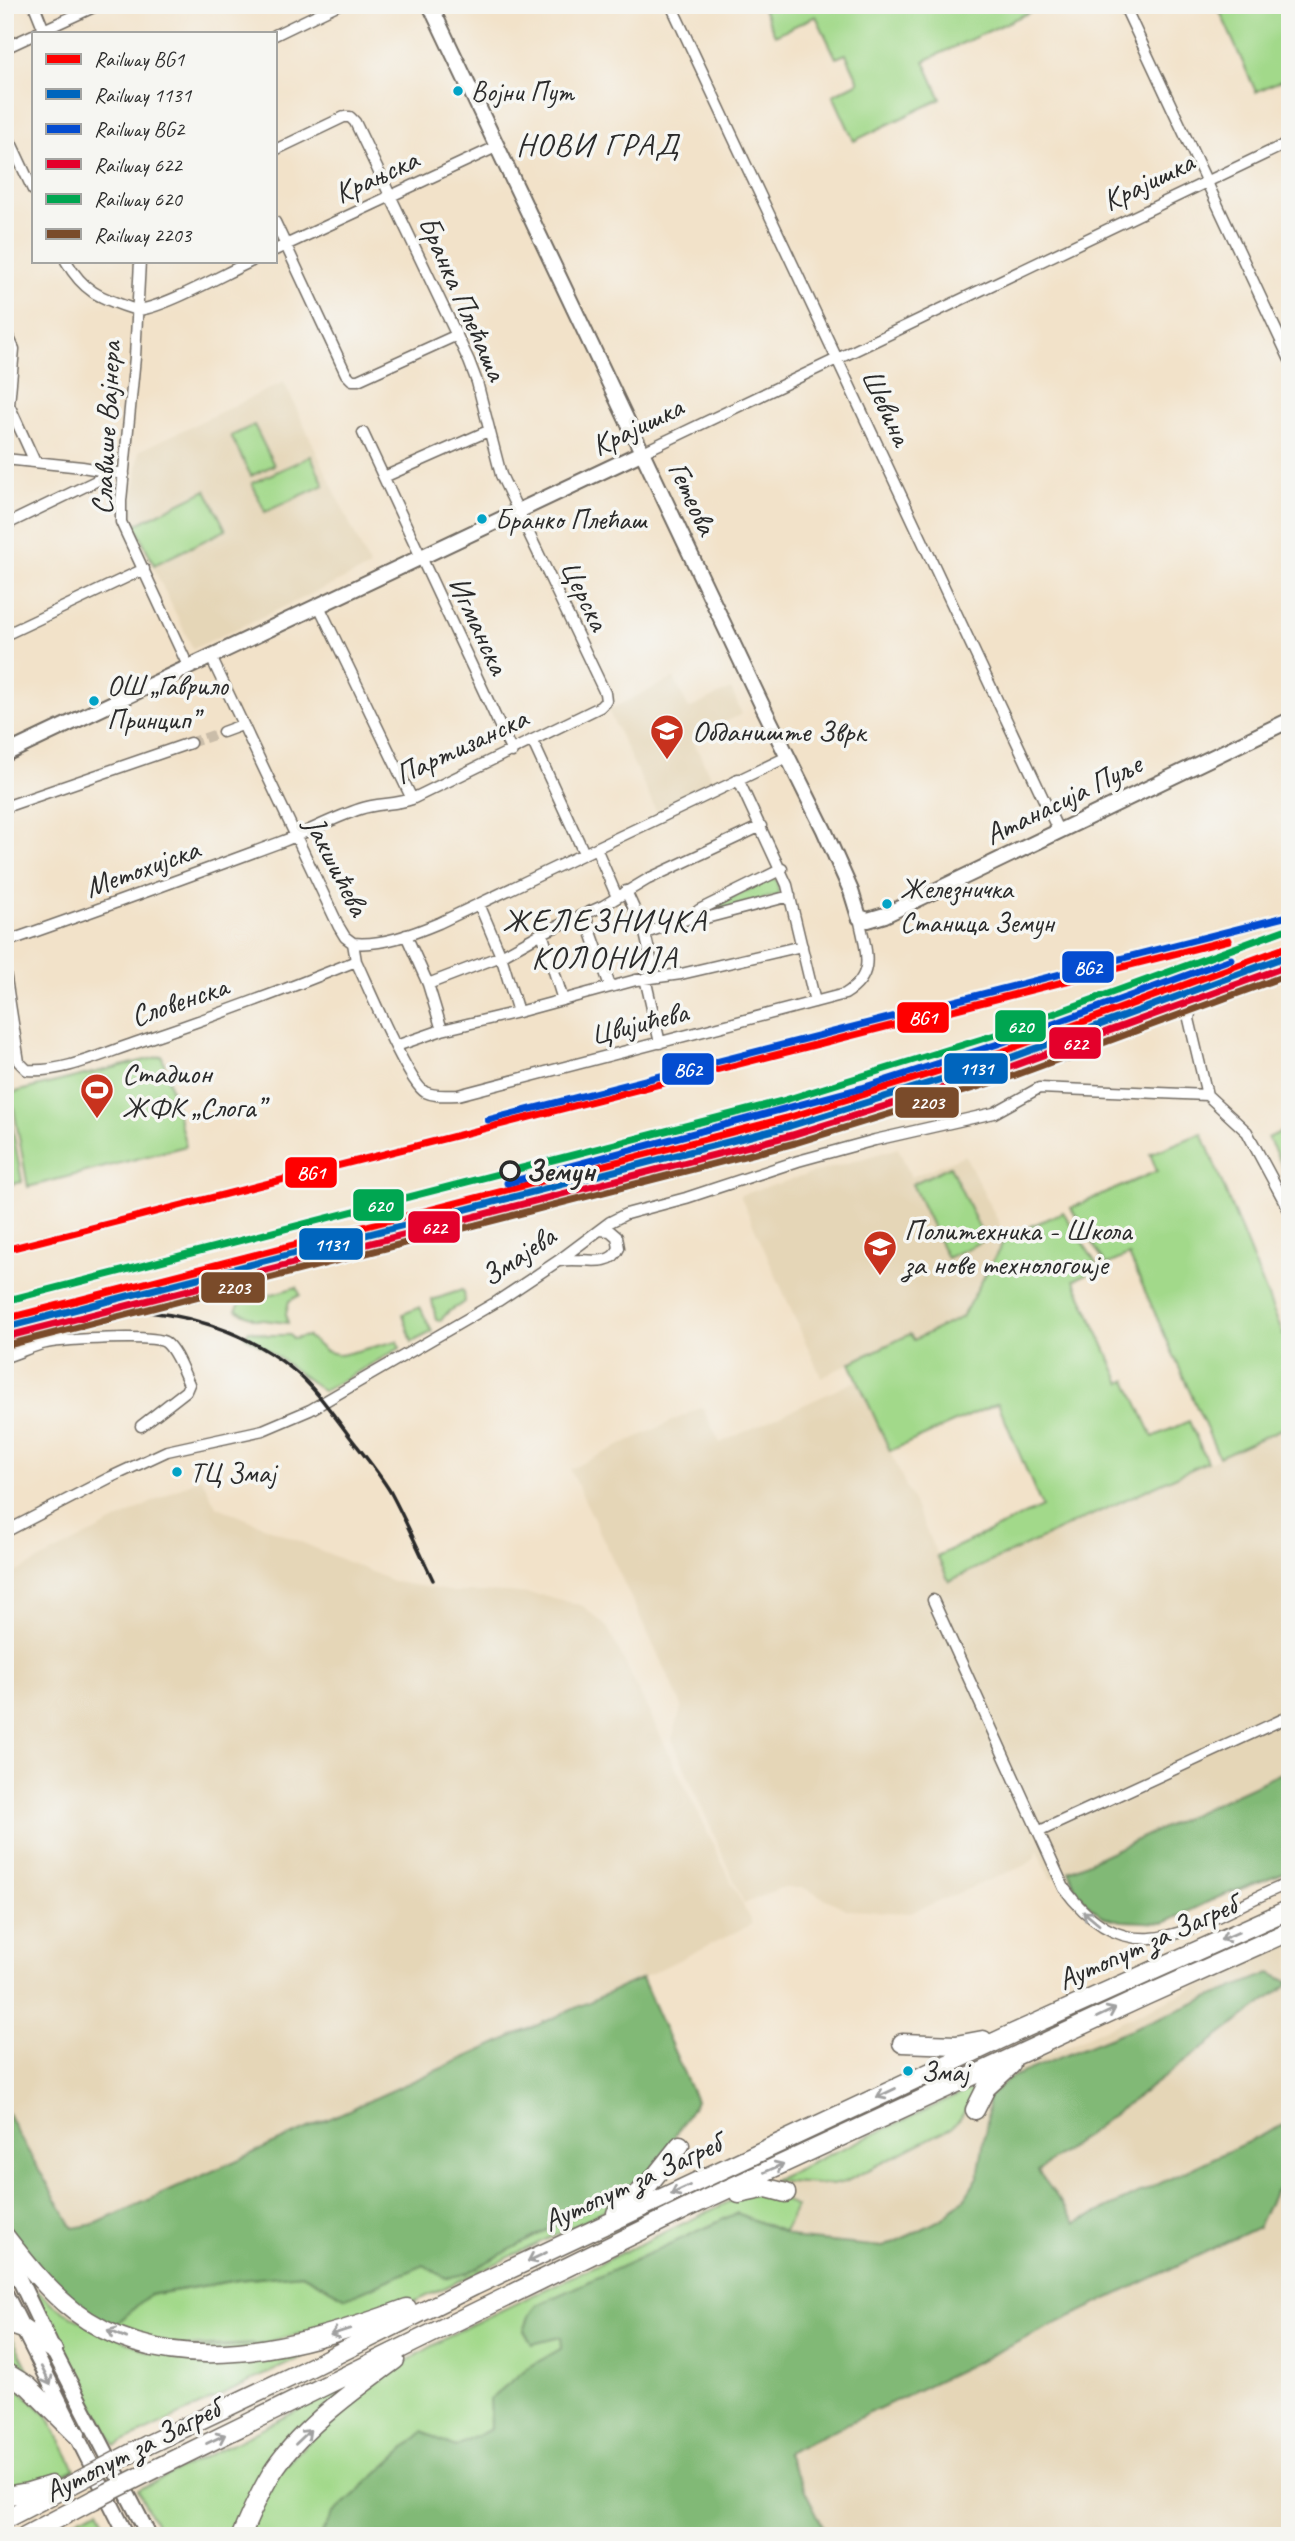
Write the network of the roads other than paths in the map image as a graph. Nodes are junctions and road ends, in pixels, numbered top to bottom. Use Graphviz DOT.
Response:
graph roads {
  1 [pos="34,5"];
  2 [pos="98,5"];
  3 [pos="337,5"];
  4 [pos="430,5"];
  5 [pos="671,5"];
  6 [pos="1124,5"];
  7 [pos="38,32"];
  8 [pos="40,32"];
  9 [pos="276,35"];
  10 [pos="32,36"];
  11 [pos="5,48"];
  12 [pos="5,130"];
  13 [pos="1290,142"];
  14 [pos="498,146"];
  15 [pos="276,150"];
  16 [pos="1206,182"];
  17 [pos="32,188"];
  18 [pos="391,197"];
  19 [pos="276,224"];
  20 [pos="285,245"];
  21 [pos="276,250"];
  22 [pos="67,262"];
  23 [pos="140,262"];
  24 [pos="251,262"];
  25 [pos="136,310"];
  26 [pos="5,329"];
  27 [pos="457,335"];
  28 [pos="837,359"];
  29 [pos="1290,360"];
  30 [pos="488,431"];
  31 [pos="363,433"];
  32 [pos="643,452"];
  33 [pos="5,459"];
  34 [pos="36,462"];
  35 [pos="105,470"];
  36 [pos="124,474"];
  37 [pos="384,477"];
  38 [pos="517,511"];
  39 [pos="5,525"];
  40 [pos="420,558"];
  41 [pos="144,569"];
  42 [pos="318,606"];
  43 [pos="5,635"];
  44 [pos="211,657"];
  45 [pos="189,668"];
  46 [pos="606,701"];
  47 [pos="1290,720"];
  48 [pos="242,725"];
  49 [pos="223,732"];
  50 [pos="532,740"];
  51 [pos="190,743"];
  52 [pos="512,752"];
  53 [pos="5,754"];
  54 [pos="787,757"];
  55 [pos="738,779"];
  56 [pos="412,799"];
  57 [pos="5,807"];
  58 [pos="761,826"];
  59 [pos="1059,830"];
  60 [pos="294,837"];
  61 [pos="596,848"];
  62 [pos="584,853"];
  63 [pos="782,869"];
  64 [pos="622,894"];
  65 [pos="790,896"];
  66 [pos="479,904"];
  67 [pos="585,915"];
  68 [pos="690,918"];
  69 [pos="859,918"];
  70 [pos="542,933"];
  71 [pos="645,933"];
  72 [pos="406,935"];
  73 [pos="5,942"];
  74 [pos="353,943"];
  75 [pos="802,946"];
  76 [pos="1290,955"];
  77 [pos="500,956"];
  78 [pos="356,961"];
  79 [pos="5,972"];
  80 [pos="650,978"];
  81 [pos="861,980"];
  82 [pos="428,984"];
  83 [pos="610,986"];
  84 [pos="563,1000"];
  85 [pos="815,1002"];
  86 [pos="517,1012"];
  87 [pos="442,1030"];
  88 [pos="660,1043"];
  89 [pos="396,1046"];
  90 [pos="423,1092"];
  91 [pos="1207,1095"];
  92 [pos="1290,1212"];
  93 [pos="626,1214"];
  94 [pos="600,1230"];
  95 [pos="614,1233"];
  96 [pos="586,1240"];
  97 [pos="587,1259"];
  98 [pos="558,1261"];
  99 [pos="5,1357"];
  100 [pos="141,1426"];
  101 [pos="5,1532"];
  102 [pos="933,1600"];
  103 [pos="1290,1716"];
  104 [pos="1040,1831"];
  105 [pos="1290,1883"];
  106 [pos="1290,1909"];
  107 [pos="1290,1931"];
  108 [pos="1014,2033"];
  109 [pos="902,2043"];
  110 [pos="1035,2046"];
  111 [pos="975,2110"];
  112 [pos="680,2145"];
  113 [pos="786,2193"];
  114 [pos="704,2200"];
  115 [pos="598,2228"];
  116 [pos="5,2236"];
  117 [pos="5,2249"];
  118 [pos="474,2286"];
  119 [pos="5,2293"];
  120 [pos="5,2323"];
  121 [pos="445,2326"];
  122 [pos="23,2329"];
  123 [pos="53,2350"];
  124 [pos="5,2372"];
  125 [pos="76,2434"];
  126 [pos="56,2488"];
  127 [pos="5,2496"];
  128 [pos="93,2500"];
  129 [pos="5,2519"];
  130 [pos="25,2536"];
  131 [pos="45,2536"];
  132 [pos="127,2536"];
  133 [pos="149,2536"];
  134 [pos="242,2536"];
  1 -- 7 [label="street"];
  2 -- 8 [label="street"];
  3 -- 9 [label="street"];
  4 -- 14 [label="main road, Гетеова"];
  5 -- 28 [label="street, Шевина"];
  6 -- 16 [label="street"];
  10 -- 11 [label="street"];
  12 -- 17 [label="street"];
  13 -- 16 [label="street, Крајишка"];
  14 -- 18 [label="street, Крањска"];
  14 -- 32 [label="main road, Гетеова"];
  15 -- 18 [label="street, Бранка Плећаша"];
  16 -- 28 [label="street, Крајишка"];
  16 -- 29 [label="street"];
  18 -- 20 [label="street, Крањска"];
  18 -- 27 [label="street, Бранка Плећаша"];
  19 -- 20 [label="street"];
  20 -- 21 [label="street, Крањска"];
  20 -- 27 [label="street"];
  22 -- 25 [label="street"];
  23 -- 25 [label="street, Славише Вајнера"];
  24 -- 25 [label="street"];
  25 -- 36 [label="street, Славише Вајнера"];
  26 -- 34 [label="street"];
  27 -- 30 [label="street, Бранка Плећаша"];
  28 -- 32 [label="street, Крајишка"];
  28 -- 59 [label="street, Шевина"];
  30 -- 37 [label="street"];
  30 -- 38 [label="street, Бранка Плећаша"];
  31 -- 37 [label="street, Игманска"];
  32 -- 38 [label="main road, Крајишка"];
  32 -- 54 [label="main road, Гетеова"];
  33 -- 34 [label="street"];
  34 -- 35 [label="street"];
  35 -- 36 [label="street"];
  35 -- 39 [label="street"];
  36 -- 41 [label="street, Славише Вајнера"];
  37 -- 40 [label="street, Игманска"];
  38 -- 40 [label="main road, Крајишка"];
  38 -- 46 [label="street, Церска"];
  40 -- 42 [label="main road, Крајишка"];
  40 -- 52 [label="street, Игманска"];
  41 -- 43 [label="street"];
  41 -- 45 [label="street, Славише Вајнера"];
  42 -- 44 [label="main road, Крајишка"];
  42 -- 56 [label="street"];
  44 -- 45 [label="main road, Крајишка"];
  44 -- 48 [label="street, Јакшићева"];
  45 -- 53 [label="main road, Крајишка"];
  46 -- 50 [label="street, Партизанска"];
  47 -- 59 [label="main road, Атанасија Пуље"];
  48 -- 49 [label="street"];
  48 -- 60 [label="street, Јакшићева"];
  50 -- 52 [label="street, Партизанска"];
  50 -- 62 [label="street"];
  51 -- 57 [label="street"];
  52 -- 56 [label="street, Партизанска"];
  54 -- 55 [label="street"];
  54 -- 69 [label="main road, Гетеова"];
  55 -- 58 [label="street"];
  55 -- 61 [label="street"];
  56 -- 60 [label="street, Партизанска"];
  58 -- 63 [label="street"];
  58 -- 64 [label="street"];
  59 -- 69 [label="main road, Атанасија Пуље"];
  60 -- 73 [label="street, Метохијска"];
  60 -- 74 [label="street, Јакшићева"];
  61 -- 62 [label="street"];
  61 -- 64 [label="street"];
  62 -- 66 [label="street"];
  63 -- 65 [label="street"];
  63 -- 68 [label="street"];
  64 -- 67 [label="street"];
  64 -- 71 [label="street"];
  65 -- 68 [label="street"];
  65 -- 75 [label="street"];
  66 -- 72 [label="street"];
  66 -- 77 [label="street"];
  67 -- 70 [label="street"];
  67 -- 83 [label="street"];
  68 -- 71 [label="street"];
  69 -- 81 [label="street, Гетеова"];
  70 -- 77 [label="street"];
  70 -- 84 [label="street"];
  71 -- 80 [label="street"];
  72 -- 74 [label="street"];
  72 -- 82 [label="street"];
  74 -- 78 [label="street, Јакшићева"];
  75 -- 80 [label="street"];
  75 -- 85 [label="street"];
  76 -- 91 [label="street"];
  77 -- 82 [label="street"];
  77 -- 86 [label="street"];
  78 -- 79 [label="street, Словенска"];
  78 -- 89 [label="street, Јакшићева"];
  80 -- 83 [label="street"];
  80 -- 88 [label="street"];
  81 -- 85 [label="street, Цвијићева"];
  82 -- 87 [label="street"];
  83 -- 84 [label="street"];
  84 -- 86 [label="street"];
  85 -- 88 [label="street, Цвијићева"];
  86 -- 87 [label="street"];
  87 -- 89 [label="street"];
  88 -- 90 [label="street, Цвијићева"];
  89 -- 90 [label="street, Јакшићева"];
  91 -- 92 [label="street"];
  91 -- 93 [label="street, Змајева"];
  93 -- 94 [label="street, Змајева"];
  93 -- 95 [label="street"];
  94 -- 95 [label="street"];
  94 -- 96 [label="street, Змајева"];
  95 -- 97 [label="street"];
  96 -- 97 [label="street"];
  96 -- 98 [label="street, Змајева"];
  97 -- 98 [label="street"];
  98 -- 101 [label="street, Змајева"];
  99 -- 100 [label="street"];
  102 -- 104 [label="street"];
  103 -- 104 [label="street"];
  105 -- 104 [label="street, one-way"];
  106 -- 108 [label="highway, Аутопут за Загреб, one-way"];
  110 -- 107 [label="highway, Аутопут за Загреб, one-way"];
  108 -- 109 [label="highway"];
  108 -- 115 [label="highway, Аутопут за Загреб, one-way"];
  110 -- 111 [label="highway"];
  114 -- 110 [label="highway, Аутопут за Загреб, one-way"];
  112 -- 115 [label="highway"];
  113 -- 114 [label="highway"];
  114 -- 121 [label="highway, Аутопут за Загреб"];
  115 -- 118 [label="highway, Аутопут за Загреб, one-way"];
  118 -- 116 [label="highway, one-way"];
  117 -- 123 [label="main road"];
  118 -- 126 [label="highway, Аутопут за Загреб, bridge"];
  119 -- 122 [label="main road"];
  120 -- 122 [label="highway"];
  128 -- 121 [label="highway, Аутопут за Загреб, one-way, bridge"];
  134 -- 121 [label="highway, one-way"];
  122 -- 123 [label="highway"];
  122 -- 125 [label="main road, one-way"];
  123 -- 133 [label="main road"];
  124 -- 125 [label="highway"];
  125 -- 132 [label="main road"];
  126 -- 127 [label="highway"];
  126 -- 129 [label="highway, Аутопут за Загреб"];
  128 -- 130 [label="highway, Аутопут за Загреб"];
  128 -- 131 [label="highway"];
}
